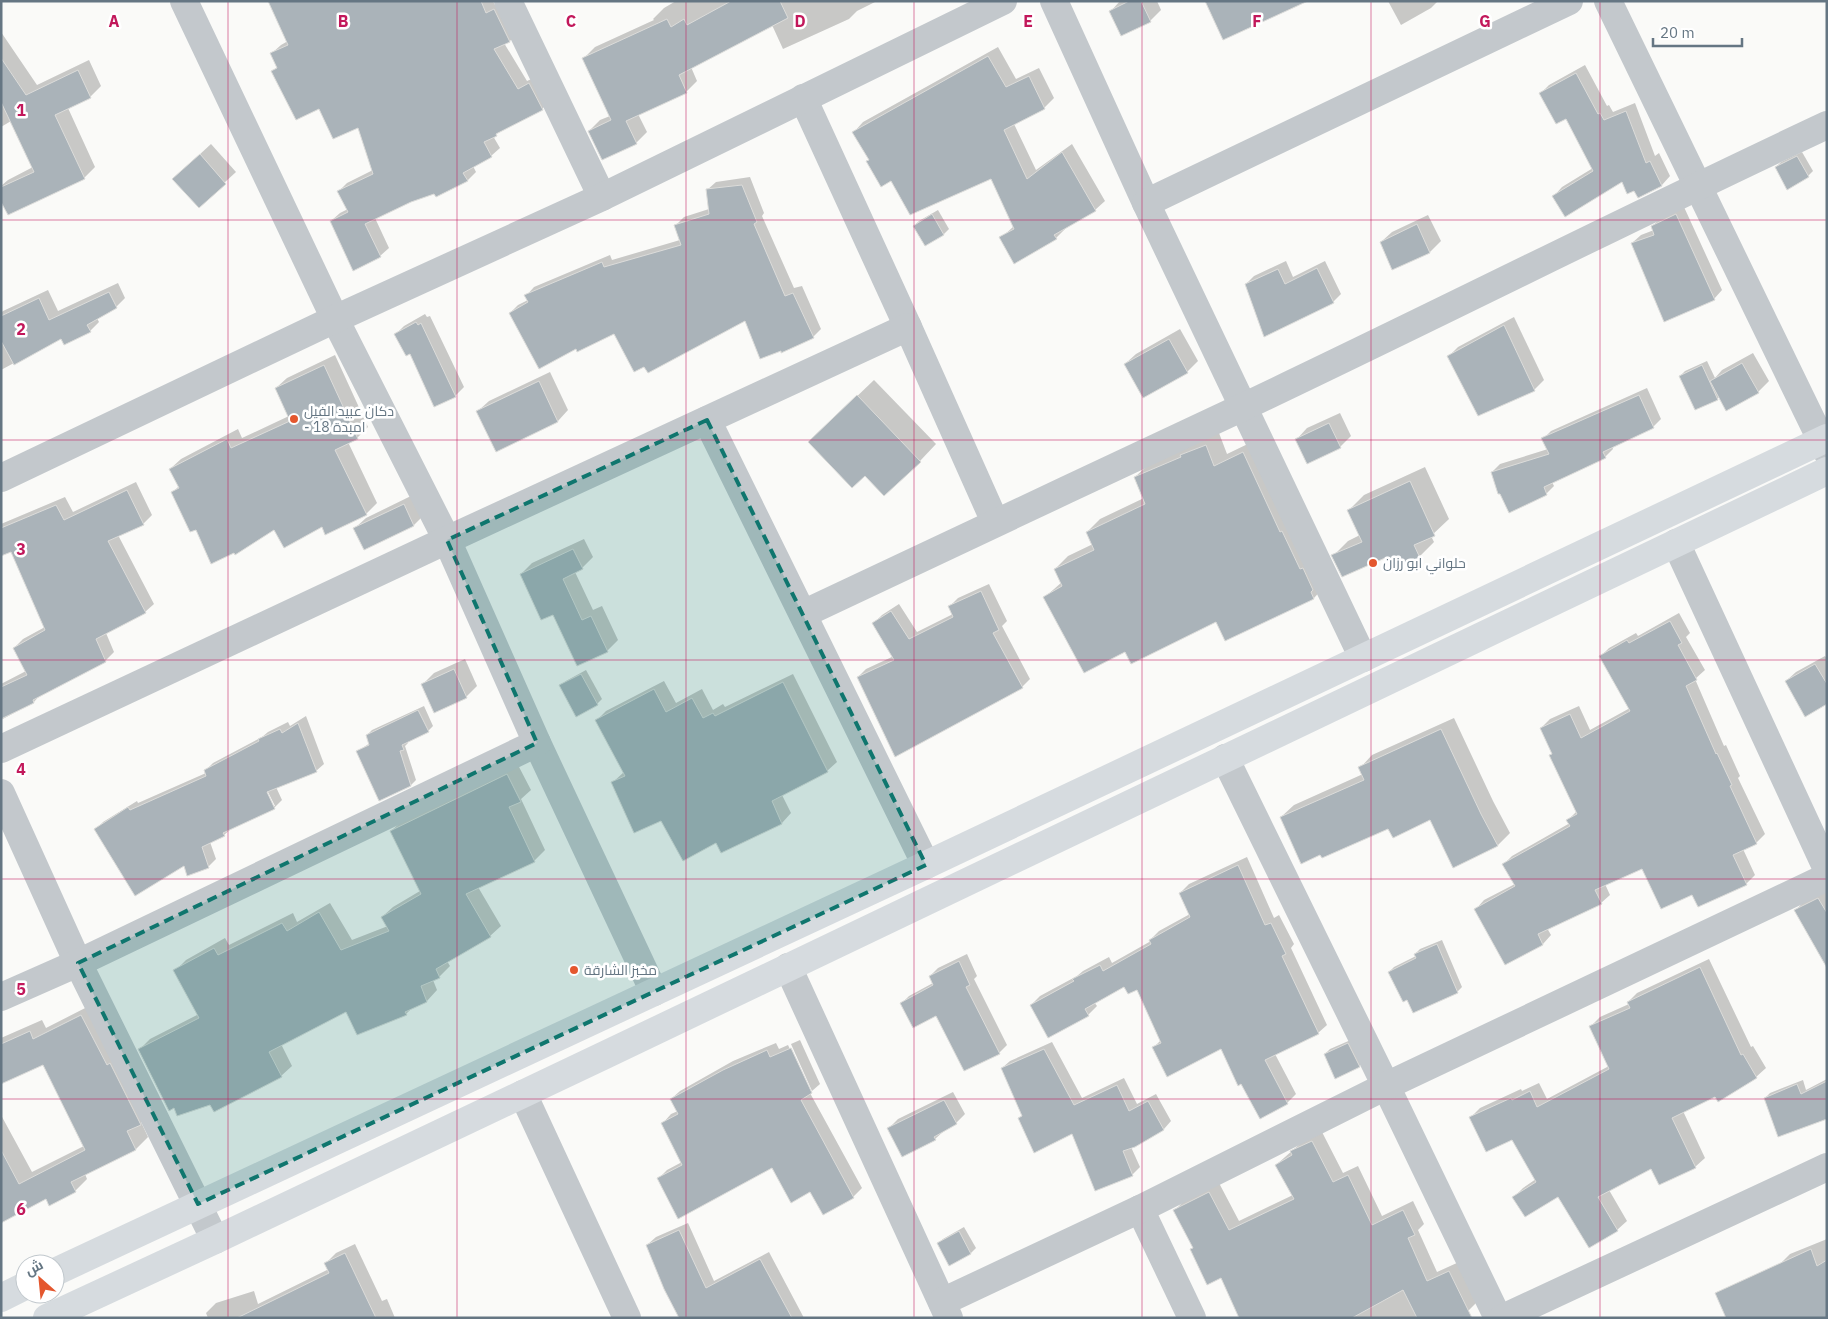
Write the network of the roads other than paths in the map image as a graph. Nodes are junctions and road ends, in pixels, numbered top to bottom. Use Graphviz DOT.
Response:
graph roads {
  1 [pos="184,1"];
  2 [pos="508,1"];
  3 [pos="1003,1"];
  4 [pos="1054,1"];
  5 [pos="1569,1"];
  6 [pos="1608,1"];
  7 [pos="802,98"];
  8 [pos="1827,125"];
  9 [pos="1697,186"];
  10 [pos="602,197"];
  11 [pos="1146,203"];
  12 [pos="335,319"];
  13 [pos="908,327"];
  14 [pos="1242,408"];
  15 [pos="707,420"];
  16 [pos="1825,444"];
  17 [pos="1827,471"];
  18 [pos="1,478"];
  19 [pos="995,522"];
  20 [pos="447,540"];
  21 [pos="1676,543"];
  22 [pos="803,614"];
  23 [pos="1363,658"];
  24 [pos="537,743"];
  25 [pos="1,749"];
  26 [pos="1225,758"];
  27 [pos="1,793"];
  28 [pos="926,865"];
  29 [pos="1827,869"];
  30 [pos="1827,877"];
  31 [pos="78,963"];
  32 [pos="788,967"];
  33 [pos="654,992"];
  34 [pos="1,997"];
  35 [pos="1386,1086"];
  36 [pos="522,1094"];
  37 [pos="1827,1167"];
  38 [pos="198,1204"];
  39 [pos="1140,1209"];
  40 [pos="215,1240"];
  41 [pos="65,1267"];
  42 [pos="15,1291"];
  43 [pos="1,1298"];
  44 [pos="946,1310"];
  45 [pos="58,1315"];
  46 [pos="628,1318"];
  47 [pos="1192,1318"];
  48 [pos="1498,1318"];
  49 [pos="1502,1318"];
  1 -- 12 [label="street"];
  2 -- 10 [label="street"];
  3 -- 7 [label="street"];
  4 -- 11 [label="street"];
  5 -- 11 [label="street"];
  6 -- 9 [label="street"];
  7 -- 10 [label="street"];
  7 -- 13 [label="street"];
  8 -- 9 [label="street"];
  9 -- 14 [label="street"];
  9 -- 16 [label="street"];
  10 -- 12 [label="street"];
  11 -- 14 [label="street"];
  12 -- 18 [label="street"];
  12 -- 20 [label="street"];
  13 -- 15 [label="street"];
  13 -- 19 [label="street"];
  14 -- 19 [label="street"];
  14 -- 23 [label="street"];
  15 -- 20 [label="street"];
  15 -- 22 [label="street"];
  16 -- 23 [label="main road"];
  17 -- 21 [label="main road"];
  19 -- 22 [label="street"];
  20 -- 24 [label="street"];
  20 -- 25 [label="street"];
  21 -- 26 [label="main road"];
  21 -- 29 [label="street"];
  22 -- 28 [label="street"];
  23 -- 28 [label="main road"];
  24 -- 31 [label="street"];
  24 -- 33 [label="street"];
  26 -- 32 [label="main road"];
  26 -- 35 [label="street"];
  27 -- 31 [label="street"];
  28 -- 33 [label="main road"];
  30 -- 35 [label="street"];
  31 -- 34 [label="street"];
  31 -- 38 [label="street"];
  32 -- 36 [label="main road"];
  32 -- 44 [label="street"];
  33 -- 38 [label="main road"];
  35 -- 39 [label="street"];
  35 -- 48 [label="street"];
  36 -- 40 [label="main road"];
  36 -- 46 [label="street"];
  37 -- 49 [label="street"];
  38 -- 40 [label="street"];
  38 -- 41 [label="main road"];
  39 -- 44 [label="street"];
  39 -- 47 [label="street"];
  40 -- 45 [label="main road"];
  42 -- 43 [label="main road"];
}
